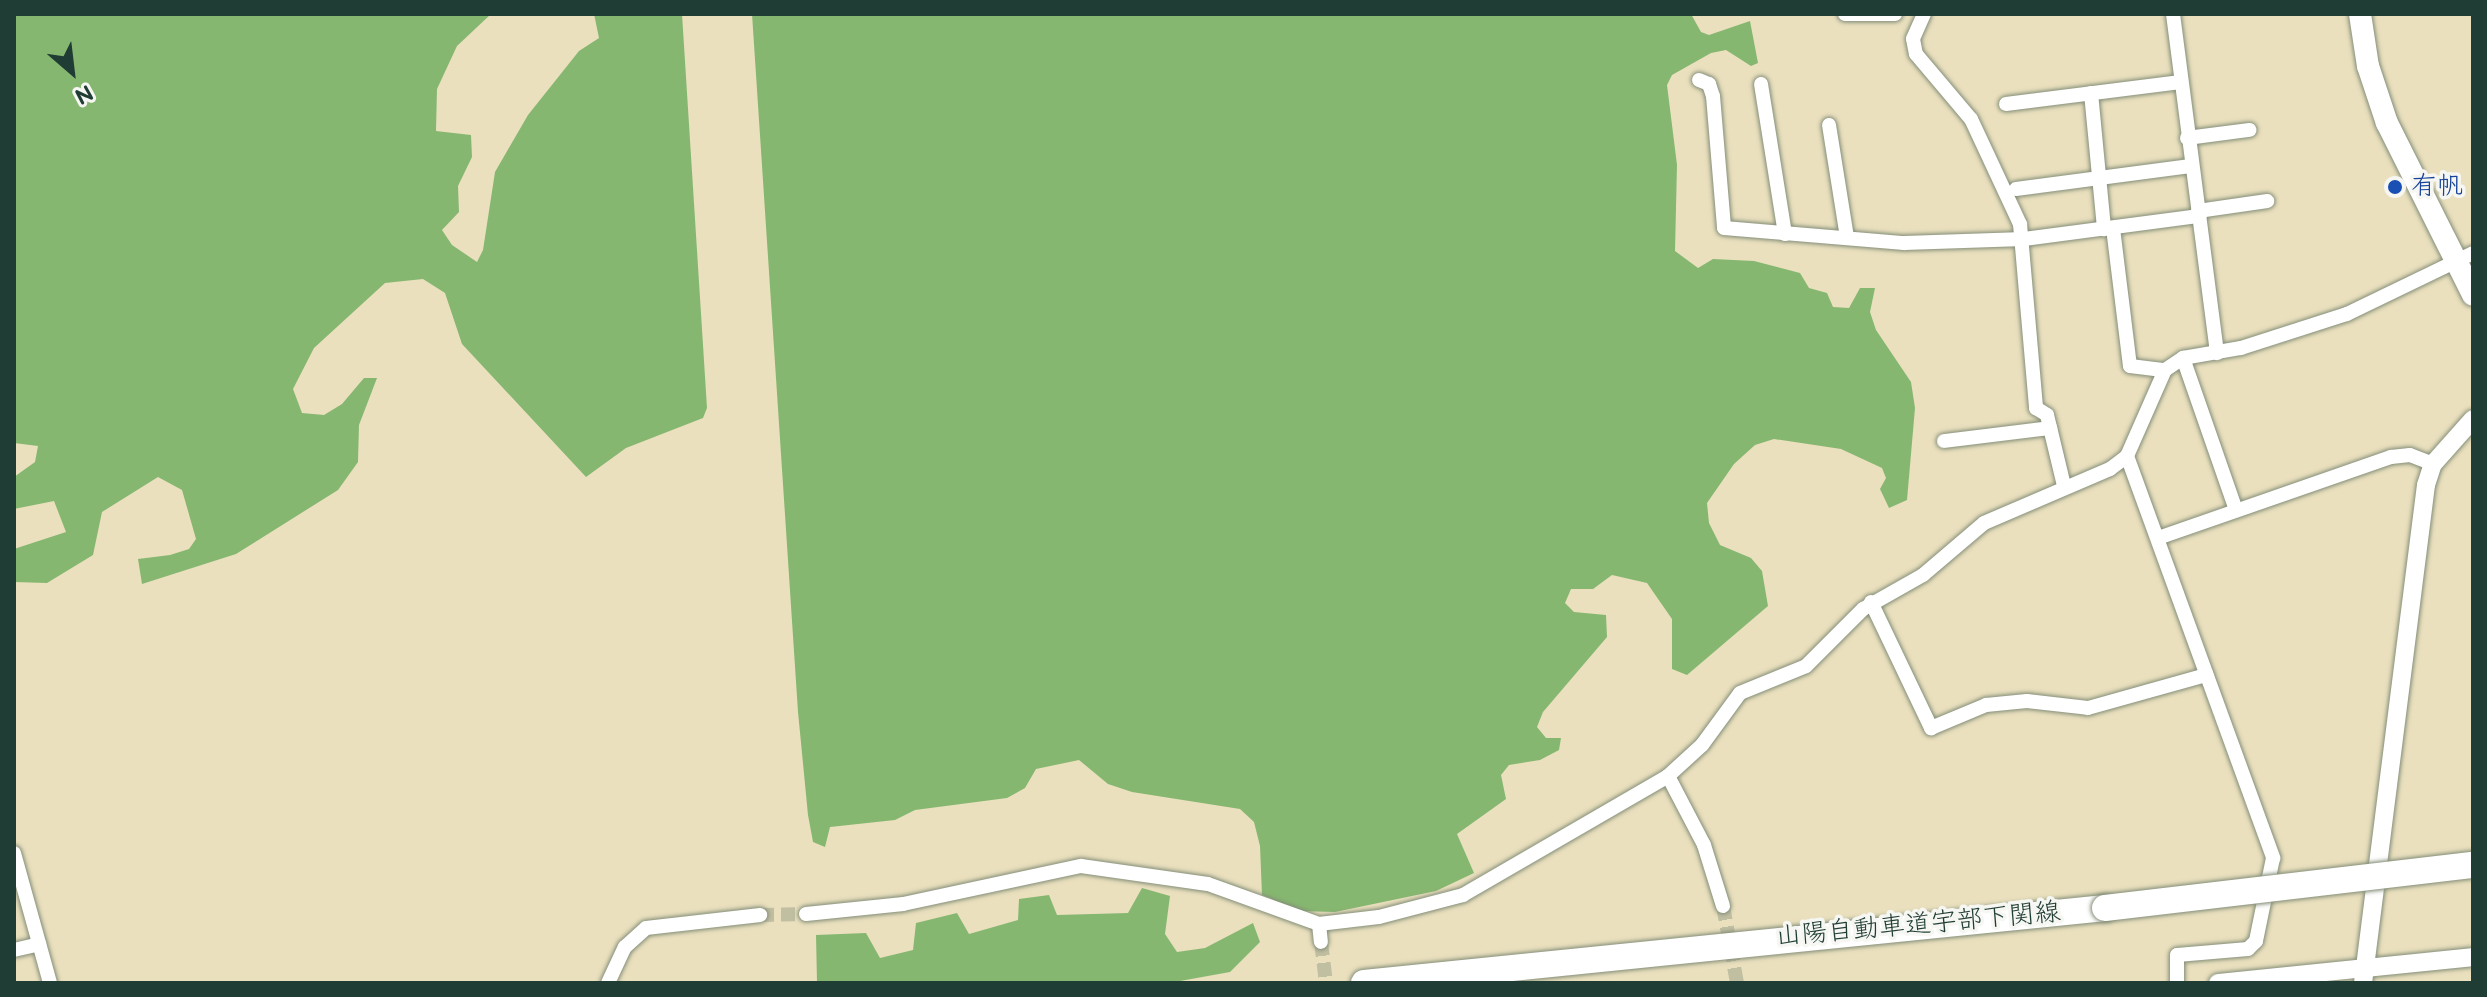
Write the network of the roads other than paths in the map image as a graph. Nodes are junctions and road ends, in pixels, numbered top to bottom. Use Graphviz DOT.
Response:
graph roads {
  1 [pos="1845,14"];
  2 [pos="1895,14"];
  3 [pos="1924,14"];
  4 [pos="2173,14"];
  5 [pos="2360,14"];
  6 [pos="1699,80"];
  7 [pos="2181,82"];
  8 [pos="1761,84"];
  9 [pos="2091,93"];
  10 [pos="2006,104"];
  11 [pos="1829,125"];
  12 [pos="2249,130"];
  13 [pos="2187,138"];
  14 [pos="2190,166"];
  15 [pos="2101,178"];
  16 [pos="2016,189"];
  17 [pos="2267,201"];
  18 [pos="2198,214"];
  19 [pos="2109,228"];
  20 [pos="1785,234"];
  21 [pos="1847,238"];
  22 [pos="2024,239"];
  23 [pos="2465,258"];
  24 [pos="2473,295"];
  25 [pos="2217,353"];
  26 [pos="2183,358"];
  27 [pos="2165,370"];
  28 [pos="2473,419"];
  29 [pos="2050,428"];
  30 [pos="1944,441"];
  31 [pos="2127,456"];
  32 [pos="2433,464"];
  33 [pos="2064,486"];
  34 [pos="2236,510"];
  35 [pos="2158,538"];
  36 [pos="1871,602"];
  37 [pos="2206,675"];
  38 [pos="1668,776"];
  39 [pos="14,853"];
  40 [pos="2473,865"];
  41 [pos="1723,906"];
  42 [pos="806,914"];
  43 [pos="760,915"];
  44 [pos="1319,924"];
  45 [pos="1321,942"];
  46 [pos="39,944"];
  47 [pos="14,950"];
  48 [pos="2473,957"];
  49 [pos="2362,975"];
  50 [pos="50,983"];
  51 [pos="608,983"];
  52 [pos="1364,983"];
  53 [pos="2177,983"];
  54 [pos="2218,983"];
  1 -- 2 [label="street"];
  3 -- 22 [label="street"];
  4 -- 7 [label="street"];
  5 -- 23 [label="main road"];
  6 -- 20 [label="street"];
  7 -- 9 [label="street"];
  7 -- 13 [label="street"];
  8 -- 20 [label="street"];
  9 -- 10 [label="street"];
  9 -- 15 [label="street"];
  11 -- 21 [label="street"];
  12 -- 13 [label="street"];
  13 -- 14 [label="street"];
  14 -- 15 [label="street"];
  14 -- 18 [label="street"];
  15 -- 16 [label="street"];
  15 -- 19 [label="street"];
  17 -- 18 [label="street"];
  18 -- 19 [label="street"];
  18 -- 25 [label="street"];
  19 -- 22 [label="street"];
  19 -- 27 [label="street"];
  20 -- 21 [label="street"];
  21 -- 22 [label="street"];
  22 -- 29 [label="street"];
  23 -- 24 [label="main road"];
  23 -- 25 [label="street"];
  25 -- 26 [label="street"];
  26 -- 27 [label="street"];
  26 -- 34 [label="street"];
  27 -- 31 [label="street"];
  28 -- 32 [label="street"];
  29 -- 30 [label="street"];
  29 -- 33 [label="street"];
  31 -- 33 [label="street"];
  31 -- 35 [label="street"];
  32 -- 34 [label="street"];
  32 -- 49 [label="street"];
  33 -- 36 [label="street"];
  34 -- 35 [label="street"];
  35 -- 37 [label="street"];
  36 -- 37 [label="street"];
  36 -- 38 [label="street"];
  37 -- 53 [label="street"];
  38 -- 41 [label="street"];
  38 -- 44 [label="street"];
  39 -- 46 [label="street"];
  40 -- 52 [label="highway, 山陽自動車道宇部下関線, bridge"];
  42 -- 44 [label="street"];
  43 -- 51 [label="street"];
  44 -- 45 [label="street"];
  46 -- 47 [label="street"];
  46 -- 50 [label="street"];
  48 -- 49 [label="street"];
  49 -- 54 [label="street"];
}
